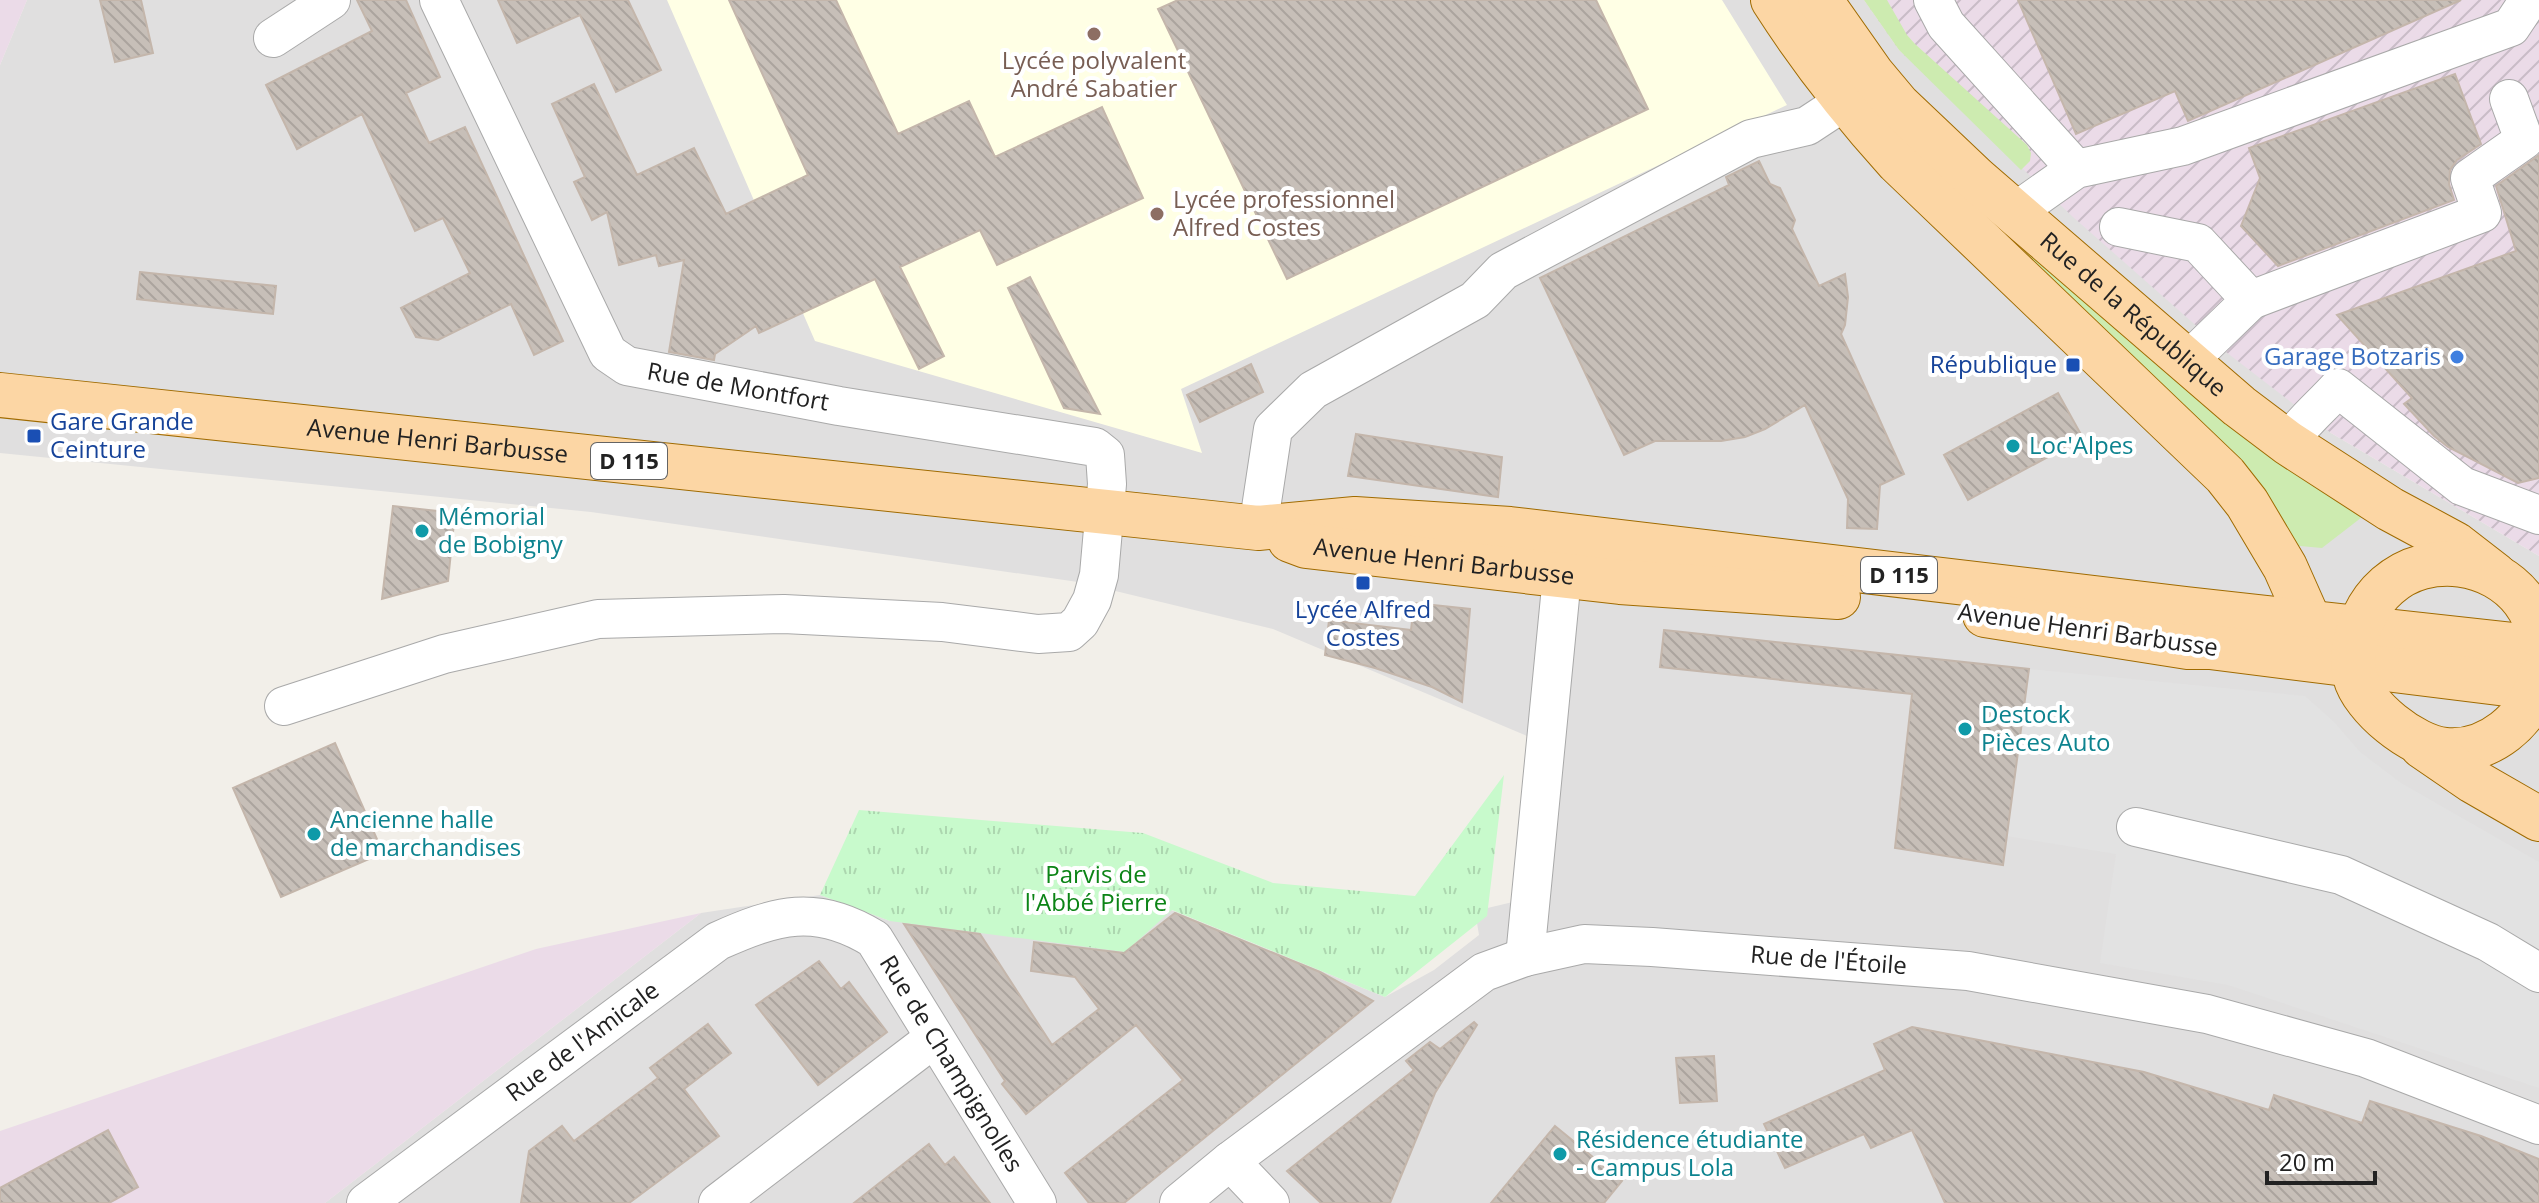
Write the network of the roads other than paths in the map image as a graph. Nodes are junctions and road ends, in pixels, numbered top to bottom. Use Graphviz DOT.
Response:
graph roads {
  1 [pos="331,0"];
  2 [pos="439,0"];
  3 [pos="1773,0"];
  4 [pos="1820,0"];
  5 [pos="1933,0"];
  6 [pos="2529,0"];
  7 [pos="273,38"];
  8 [pos="2509,99"];
  9 [pos="1845,101"];
  10 [pos="2076,169"];
  11 [pos="2015,212"];
  12 [pos="2119,227"];
  13 [pos="2251,300"];
  14 [pos="2188,361"];
  15 [pos="0,395"];
  16 [pos="2288,443"];
  17 [pos="1103,511"];
  18 [pos="2539,515"];
  19 [pos="1258,528"];
  20 [pos="1564,555"];
  21 [pos="2495,575"];
  22 [pos="2309,621"];
  23 [pos="2539,635"];
  24 [pos="2356,646"];
  25 [pos="2538,676"];
  26 [pos="284,706"];
  27 [pos="2414,740"];
  28 [pos="2539,819"];
  29 [pos="2136,827"];
  30 [pos="816,915"];
  31 [pos="1525,957"];
  32 [pos="2539,973"];
  33 [pos="933,1039"];
  34 [pos="2539,1125"];
  35 [pos="1230,1161"];
  36 [pos="366,1203"];
  37 [pos="718,1203"];
  38 [pos="1037,1203"];
  39 [pos="1179,1203"];
  40 [pos="1270,1203"];
  1 -- 7 [label="street"];
  2 -- 17 [label="street, Rue de Montfort"];
  3 -- 9 [label="main road, Rue de la République"];
  4 -- 11 [label="main road, Rue de la République"];
  5 -- 10 [label="street"];
  6 -- 10 [label="street"];
  8 -- 13 [label="street"];
  9 -- 19 [label="street"];
  9 -- 22 [label="main road, Rue de la République"];
  10 -- 11 [label="street"];
  11 -- 14 [label="main road, Rue de la République"];
  12 -- 13 [label="street"];
  13 -- 14 [label="street"];
  14 -- 16 [label="main road, Rue de la République"];
  15 -- 17 [label="main road, Avenue Henri Barbusse / D 115"];
  16 -- 18 [label="street"];
  16 -- 21 [label="main road, Rue de la République"];
  17 -- 19 [label="main road, Avenue Henri Barbusse / D 115"];
  17 -- 26 [label="street"];
  19 -- 20 [label="main road, Avenue Henri Barbusse / D 115"];
  20 -- 22 [label="main road, Avenue Henri Barbusse / D 115"];
  20 -- 24 [label="main road, Avenue Henri Barbusse / D 115"];
  20 -- 31 [label="street"];
  21 -- 23 [label="main road, Rue de la République"];
  21 -- 24 [label="main road"];
  22 -- 24 [label="main road, Rue de la République"];
  24 -- 25 [label="main road, Avenue Henri Barbusse / D 115"];
  24 -- 27 [label="main road, Rue de la République"];
  25 -- 27 [label="main road"];
  27 -- 28 [label="main road, Rue de la République"];
  29 -- 32 [label="street"];
  30 -- 33 [label="street, Rue de Champignolles"];
  30 -- 36 [label="street, Rue de l'Amicale"];
  31 -- 34 [label="street, Rue de l'Étoile"];
  31 -- 35 [label="street, Rue de l'Étoile"];
  33 -- 37 [label="street"];
  33 -- 38 [label="street, Rue de Champignolles"];
  35 -- 39 [label="street, Rue de l'Étoile"];
  35 -- 40 [label="street"];
}
